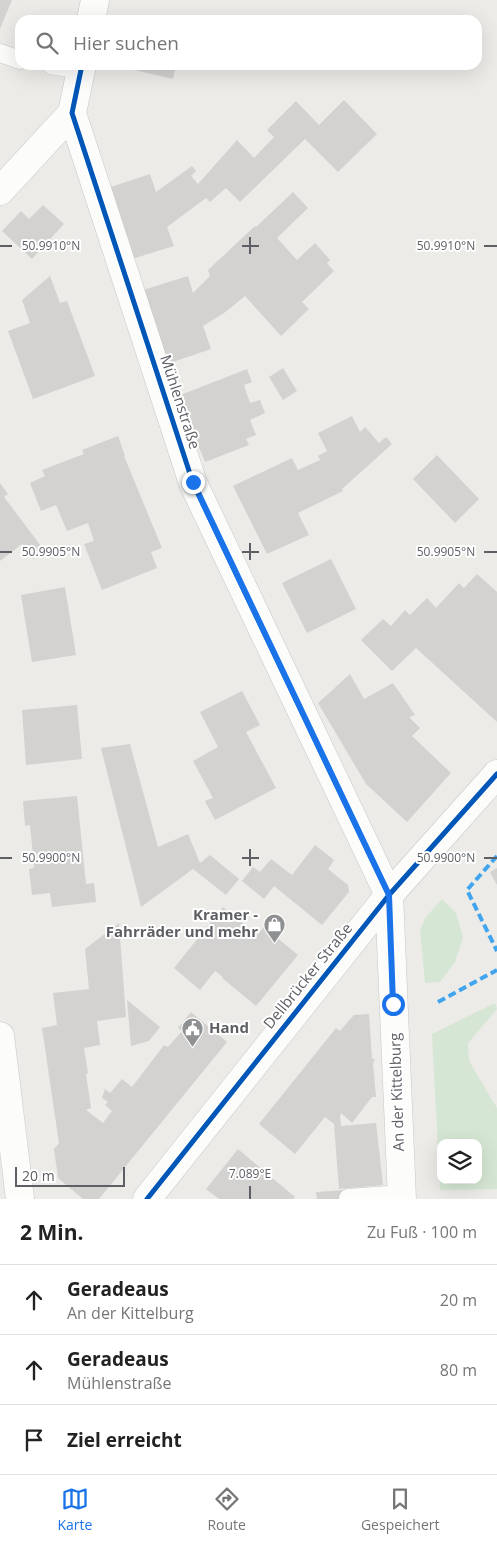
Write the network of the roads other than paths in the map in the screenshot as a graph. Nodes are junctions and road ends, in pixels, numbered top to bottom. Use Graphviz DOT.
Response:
graph roads {
  1 [pos="95,0"];
  2 [pos="92,15"];
  3 [pos="0,53"];
  4 [pos="15,59"];
  5 [pos="81,70"];
  6 [pos="72,113"];
  7 [pos="0,191"];
  8 [pos="497,774"];
  9 [pos="389,895"];
  10 [pos="0,1036"];
  11 [pos="3,1085"];
  12 [pos="402,1197"];
  13 [pos="348,1198"];
  14 [pos="20,1199"];
  15 [pos="147,1199"];
  1 -- 2 [label="street"];
  3 -- 4 [label="lane"];
  5 -- 6 [label="street, Mühlenstraße"];
  6 -- 7 [label="street"];
  6 -- 9 [label="street, Mühlenstraße"];
  8 -- 9 [label="street, Dellbrücker Straße"];
  9 -- 12 [label="street, An der Kittelburg"];
  9 -- 15 [label="street, Dellbrücker Straße"];
  10 -- 11 [label="street"];
  11 -- 14 [label="street"];
  12 -- 13 [label="lane"];
}
